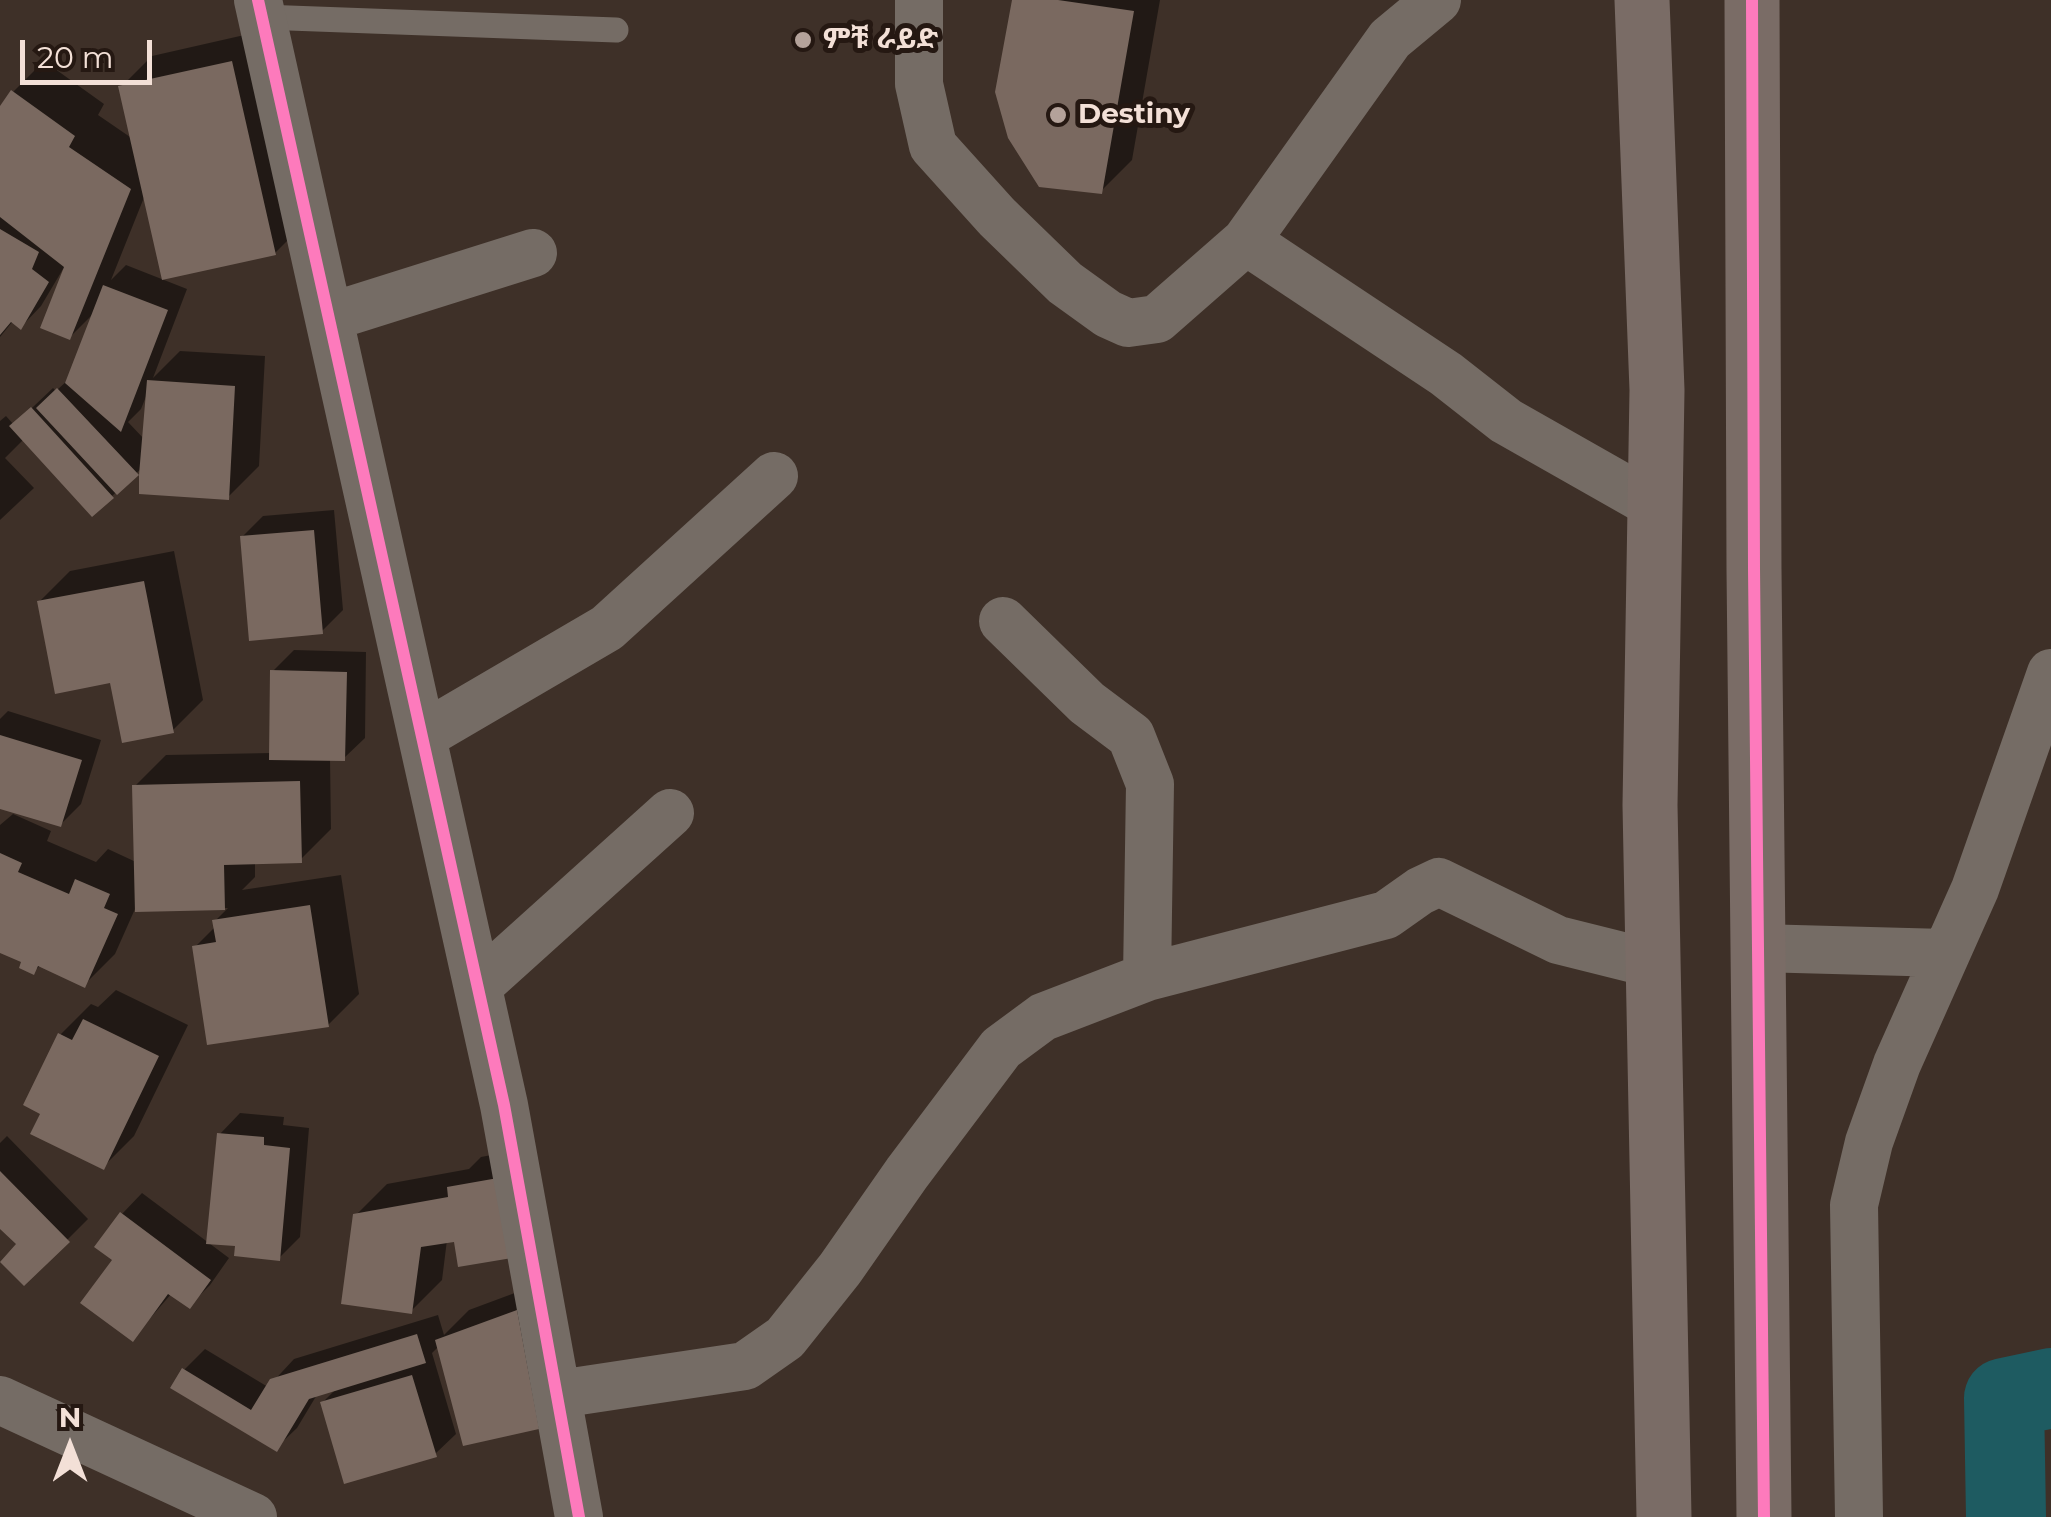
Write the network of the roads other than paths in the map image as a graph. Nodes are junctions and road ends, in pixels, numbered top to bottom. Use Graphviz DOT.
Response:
graph roads {
  1 [pos="919,0"];
  2 [pos="1437,0"];
  3 [pos="1642,0"];
  4 [pos="1752,0"];
  5 [pos="260,8"];
  6 [pos="616,30"];
  7 [pos="1246,241"];
  8 [pos="533,253"];
  9 [pos="330,317"];
  10 [pos="774,476"];
  11 [pos="1654,505"];
  12 [pos="1004,621"];
  13 [pos="2051,673"];
  14 [pos="424,735"];
  15 [pos="670,813"];
  16 [pos="1758,948"];
  17 [pos="1944,952"];
  18 [pos="1654,964"];
  19 [pos="1147,977"];
  20 [pos="478,986"];
  21 [pos="559,1394"];
  22 [pos="0,1400"];
  23 [pos="253,1517"];
  24 [pos="579,1517"];
  25 [pos="1664,1517"];
  26 [pos="1764,1517"];
  27 [pos="1858,1517"];
  1 -- 7 [label="street"];
  2 -- 7 [label="street"];
  3 -- 11 [label="main road"];
  4 -- 16 [label="main road"];
  5 -- 6 [label="lane"];
  5 -- 9 [label="street"];
  7 -- 11 [label="street"];
  8 -- 9 [label="street"];
  9 -- 14 [label="street"];
  10 -- 14 [label="street"];
  11 -- 18 [label="main road"];
  12 -- 19 [label="street"];
  13 -- 17 [label="street"];
  14 -- 20 [label="street"];
  15 -- 20 [label="street"];
  16 -- 17 [label="street"];
  16 -- 26 [label="main road"];
  17 -- 27 [label="street"];
  18 -- 19 [label="street"];
  18 -- 25 [label="main road"];
  19 -- 21 [label="street"];
  20 -- 21 [label="street"];
  21 -- 24 [label="street"];
  22 -- 23 [label="street"];
}
